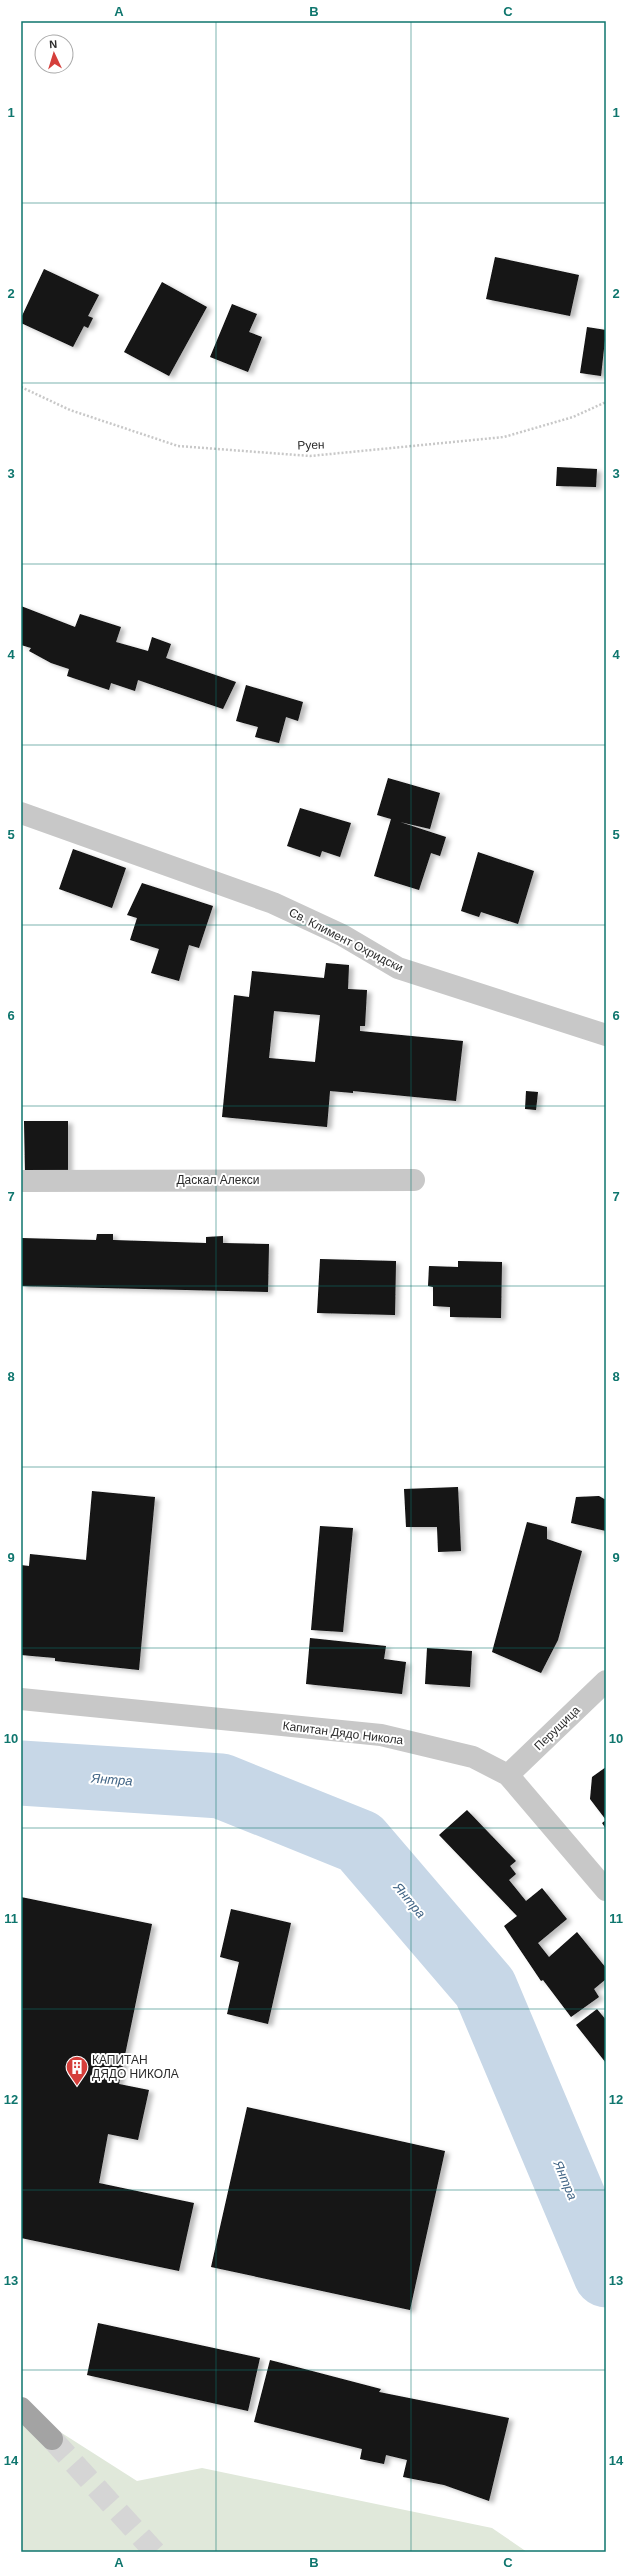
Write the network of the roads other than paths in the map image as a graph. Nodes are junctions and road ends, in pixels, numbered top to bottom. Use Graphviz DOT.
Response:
graph roads {
  1 [pos="21,813"];
  2 [pos="606,1035"];
  3 [pos="414,1180"];
  4 [pos="21,1182"];
  5 [pos="606,1681"];
  6 [pos="21,1699"];
  7 [pos="508,1775"];
  8 [pos="606,1890"];
  9 [pos="21,2408"];
  10 [pos="52,2439"];
  1 -- 2 [label="street, Св. Климент Охридски"];
  3 -- 4 [label="street, Даскал Алекси"];
  5 -- 7 [label="street, Перущица"];
  6 -- 7 [label="street, Капитан Дядо Никола"];
  7 -- 8 [label="street, Капитан Дядо Никола"];
  9 -- 10 [label="main road"];
}
